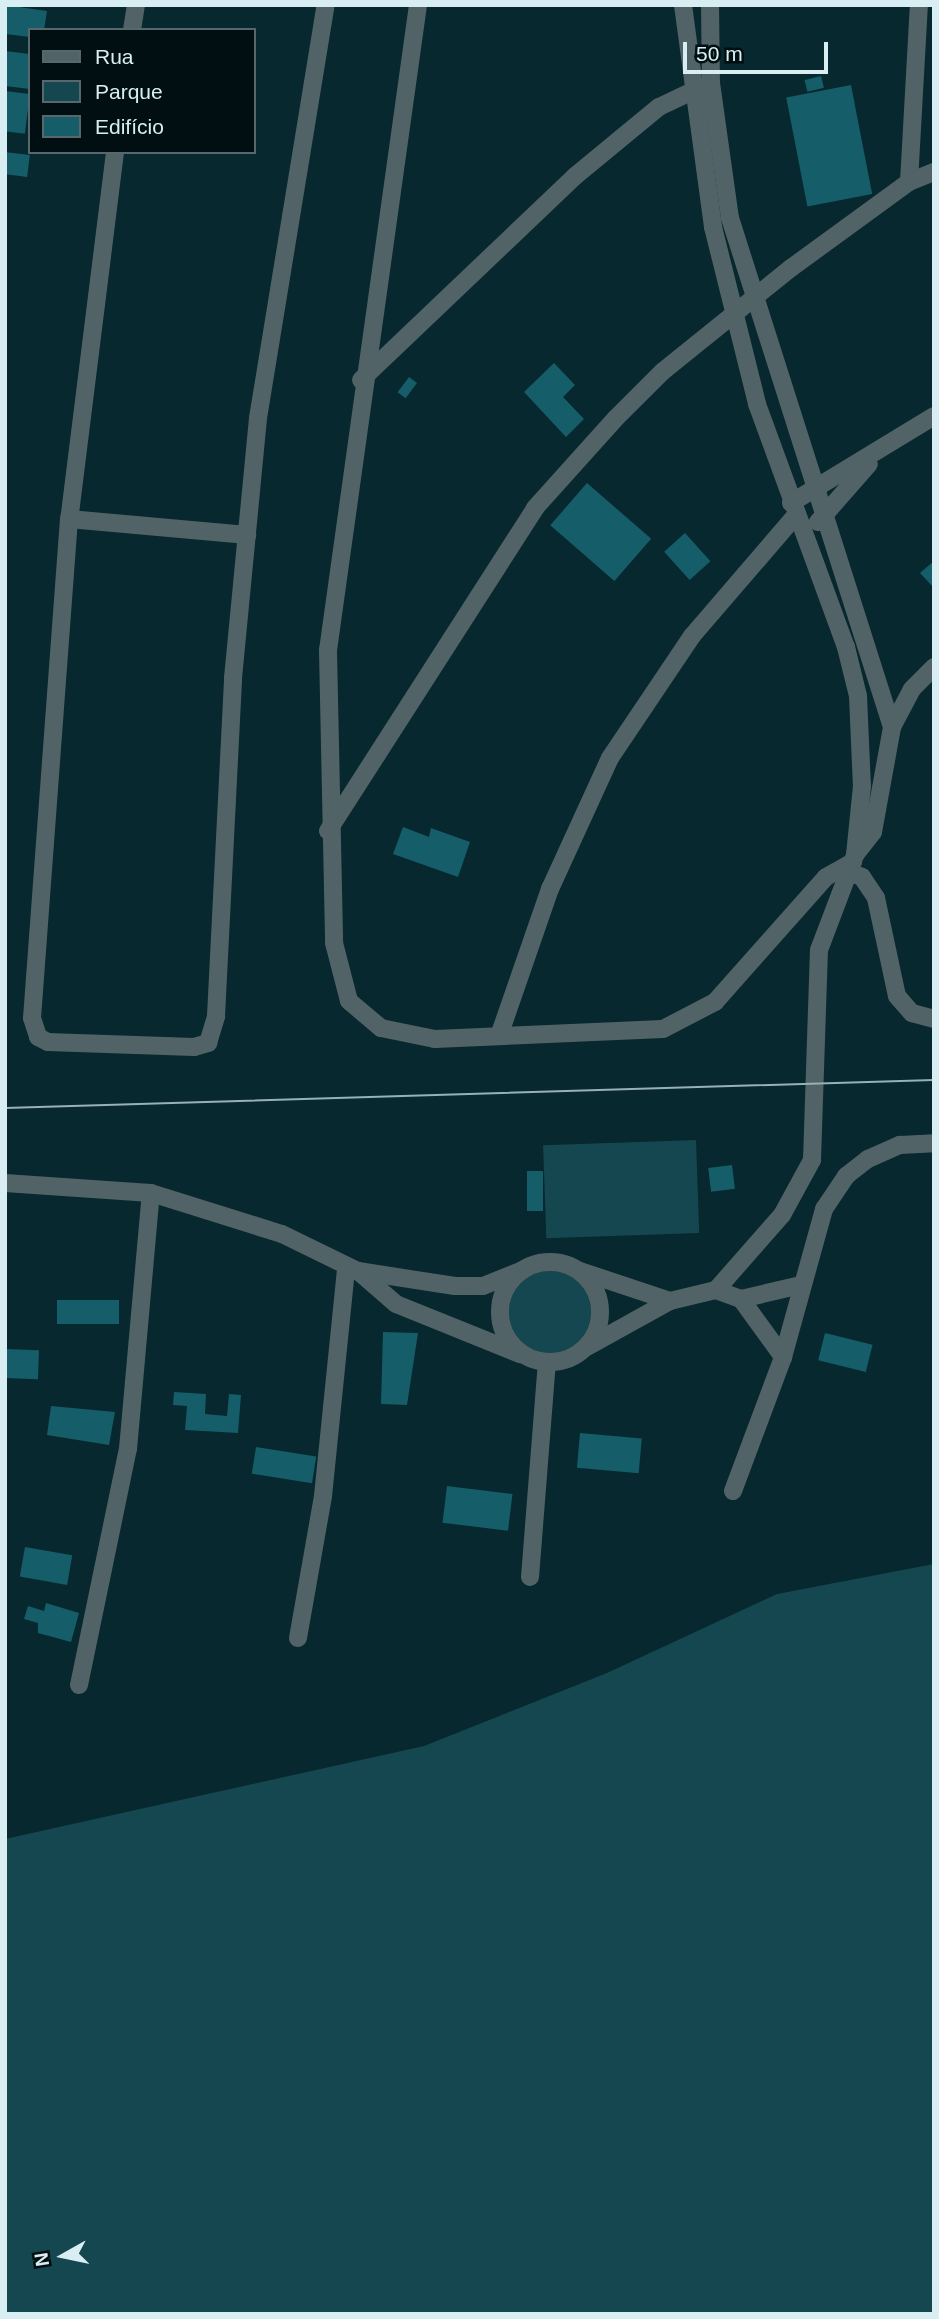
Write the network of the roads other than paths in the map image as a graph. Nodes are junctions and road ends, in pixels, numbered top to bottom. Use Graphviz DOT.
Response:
graph roads {
  1 [pos="136,5"];
  2 [pos="326,5"];
  3 [pos="418,5"];
  4 [pos="683,5"];
  5 [pos="710,5"];
  6 [pos="919,5"];
  7 [pos="132,28"];
  8 [pos="711,83"];
  9 [pos="691,90"];
  10 [pos="115,154"];
  11 [pos="934,172"];
  12 [pos="909,182"];
  13 [pos="754,298"];
  14 [pos="736,314"];
  15 [pos="361,380"];
  16 [pos="934,416"];
  17 [pos="876,456"];
  18 [pos="813,488"];
  19 [pos="796,515"];
  20 [pos="824,516"];
  21 [pos="69,519"];
  22 [pos="247,535"];
  23 [pos="934,667"];
  24 [pos="892,727"];
  25 [pos="328,831"];
  26 [pos="852,863"];
  27 [pos="934,1018"];
  28 [pos="499,1036"];
  29 [pos="934,1143"];
  30 [pos="5,1183"];
  31 [pos="151,1193"];
  32 [pos="572,1268"];
  33 [pos="352,1269"];
  34 [pos="523,1270"];
  35 [pos="797,1286"];
  36 [pos="716,1290"];
  37 [pos="741,1299"];
  38 [pos="670,1301"];
  39 [pos="582,1351"];
  40 [pos="522,1354"];
  41 [pos="783,1357"];
  42 [pos="547,1363"];
  43 [pos="733,1491"];
  44 [pos="530,1577"];
  45 [pos="298,1638"];
  46 [pos="79,1685"];
  1 -- 7 [label="street"];
  2 -- 22 [label="street"];
  3 -- 15 [label="street"];
  4 -- 9 [label="street"];
  5 -- 8 [label="street"];
  6 -- 12 [label="street"];
  8 -- 9 [label="street"];
  8 -- 13 [label="street"];
  9 -- 14 [label="street"];
  9 -- 15 [label="street"];
  10 -- 21 [label="street"];
  11 -- 12 [label="street"];
  12 -- 13 [label="street"];
  13 -- 14 [label="street"];
  13 -- 18 [label="street"];
  14 -- 19 [label="street"];
  14 -- 25 [label="street"];
  15 -- 25 [label="street"];
  16 -- 17 [label="street"];
  17 -- 18 [label="street"];
  17 -- 20 [label="street"];
  18 -- 19 [label="street"];
  18 -- 20 [label="street"];
  19 -- 20 [label="street"];
  19 -- 26 [label="street"];
  19 -- 28 [label="street"];
  20 -- 24 [label="street"];
  21 -- 22 [label="street"];
  21 -- 22 [label="street"];
  23 -- 24 [label="street"];
  24 -- 26 [label="street"];
  25 -- 28 [label="street"];
  26 -- 27 [label="street"];
  26 -- 28 [label="street"];
  26 -- 36 [label="street"];
  29 -- 35 [label="street"];
  30 -- 31 [label="street"];
  31 -- 33 [label="street"];
  31 -- 46 [label="street"];
  32 -- 34 [label="street"];
  32 -- 38 [label="street"];
  32 -- 39 [label="street"];
  33 -- 34 [label="street"];
  33 -- 40 [label="street"];
  33 -- 45 [label="street"];
  34 -- 40 [label="street"];
  35 -- 37 [label="street"];
  35 -- 41 [label="street"];
  36 -- 37 [label="street"];
  36 -- 38 [label="street"];
  37 -- 41 [label="street"];
  38 -- 39 [label="street"];
  39 -- 42 [label="street"];
  40 -- 42 [label="street"];
  41 -- 43 [label="street"];
  42 -- 44 [label="street"];
}
